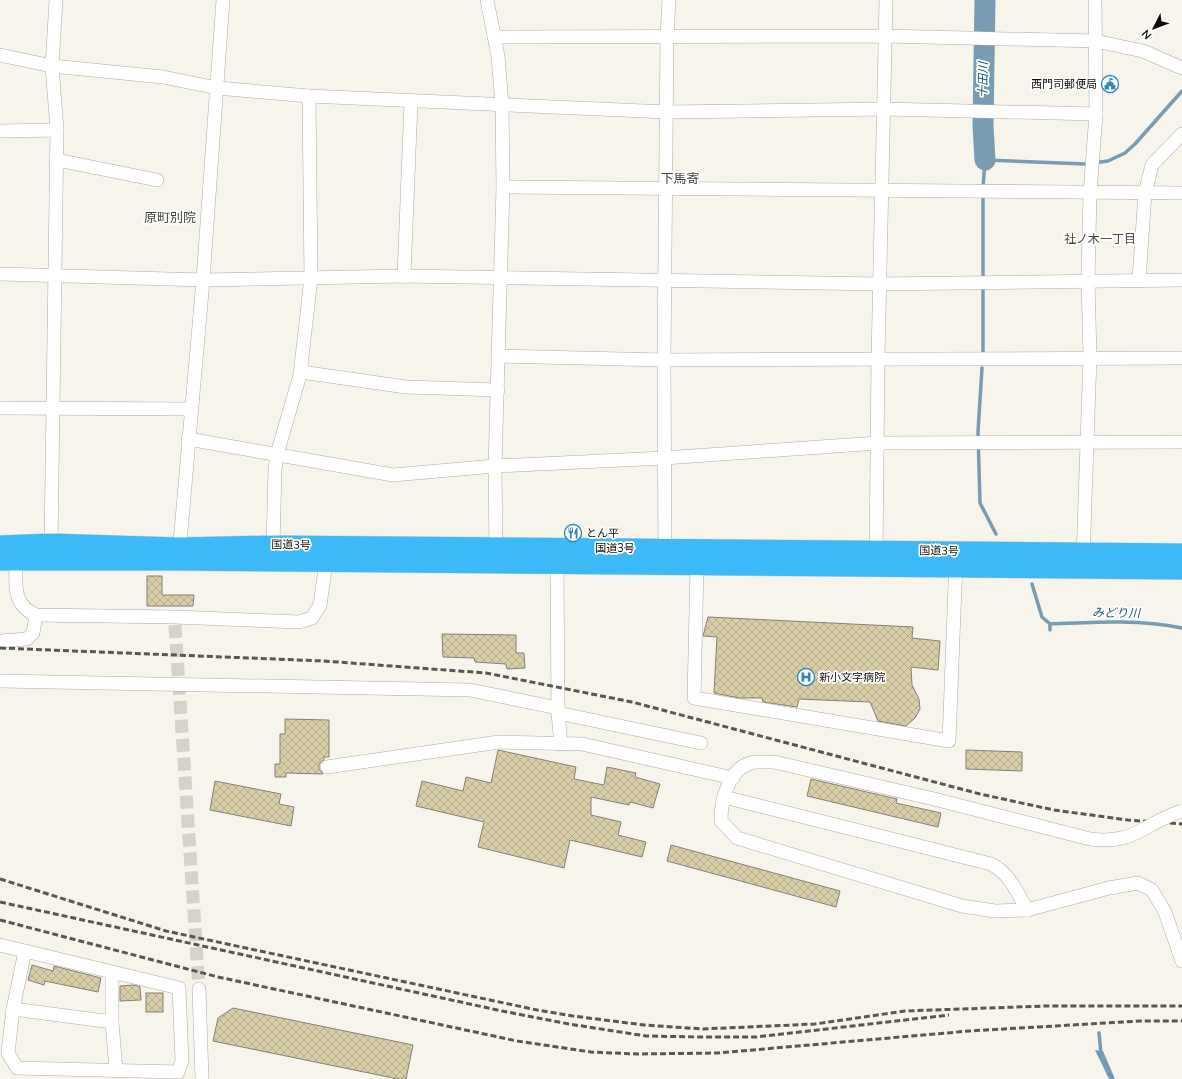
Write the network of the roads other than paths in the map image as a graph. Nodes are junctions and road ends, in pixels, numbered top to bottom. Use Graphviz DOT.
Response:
graph roads {
  1 [pos="56,0"];
  2 [pos="223,0"];
  3 [pos="487,0"];
  4 [pos="669,0"];
  5 [pos="886,0"];
  6 [pos="1095,0"];
  7 [pos="667,36"];
  8 [pos="885,36"];
  9 [pos="494,38"];
  10 [pos="1095,41"];
  11 [pos="0,55"];
  12 [pos="52,66"];
  13 [pos="1182,68"];
  14 [pos="217,88"];
  15 [pos="309,96"];
  16 [pos="411,102"];
  17 [pos="502,105"];
  18 [pos="884,109"];
  19 [pos="667,112"];
  20 [pos="1096,114"];
  21 [pos="57,130"];
  22 [pos="0,131"];
  23 [pos="1182,134"];
  24 [pos="57,160"];
  25 [pos="157,180"];
  26 [pos="503,187"];
  27 [pos="667,189"];
  28 [pos="883,190"];
  29 [pos="1090,193"];
  30 [pos="1145,193"];
  31 [pos="1182,193"];
  32 [pos="0,274"];
  33 [pos="54,276"];
  34 [pos="404,276"];
  35 [pos="311,278"];
  36 [pos="499,279"];
  37 [pos="203,280"];
  38 [pos="666,280"];
  39 [pos="1088,280"];
  40 [pos="1139,280"];
  41 [pos="1182,280"];
  42 [pos="880,284"];
  43 [pos="498,356"];
  44 [pos="1090,357"];
  45 [pos="878,358"];
  46 [pos="1182,358"];
  47 [pos="664,360"];
  48 [pos="301,372"];
  49 [pos="498,390"];
  50 [pos="0,408"];
  51 [pos="53,409"];
  52 [pos="190,409"];
  53 [pos="188,438"];
  54 [pos="1182,442"];
  55 [pos="878,443"];
  56 [pos="1087,443"];
  57 [pos="277,454"];
  58 [pos="664,458"];
  59 [pos="495,466"];
  60 [pos="51,543"];
  61 [pos="273,545"];
  62 [pos="1182,552"];
  63 [pos="8,553"];
  64 [pos="179,554"];
  65 [pos="327,554"];
  66 [pos="496,556"];
  67 [pos="665,557"];
  68 [pos="876,559"];
  69 [pos="956,560"];
  70 [pos="1083,560"];
  71 [pos="557,565"];
  72 [pos="697,566"];
  73 [pos="1182,570"];
  74 [pos="36,615"];
  75 [pos="0,641"];
  76 [pos="0,681"];
  77 [pos="558,710"];
  78 [pos="701,743"];
  79 [pos="561,744"];
  80 [pos="327,767"];
  81 [pos="733,778"];
  82 [pos="724,797"];
  83 [pos="1182,811"];
  84 [pos="1027,910"];
  85 [pos="0,945"];
  86 [pos="25,951"];
  87 [pos="1182,961"];
  88 [pos="112,972"];
  89 [pos="199,989"];
  90 [pos="13,1009"];
  91 [pos="112,1022"];
  92 [pos="4,1052"];
  93 [pos="116,1071"];
  94 [pos="202,1079"];
  1 -- 12 [label="street"];
  2 -- 14 [label="street"];
  3 -- 9 [label="street"];
  4 -- 7 [label="street"];
  5 -- 8 [label="street"];
  6 -- 10 [label="street"];
  7 -- 8 [label="street"];
  7 -- 9 [label="street"];
  7 -- 19 [label="street"];
  8 -- 10 [label="street"];
  8 -- 18 [label="street"];
  9 -- 17 [label="street"];
  10 -- 13 [label="street"];
  10 -- 20 [label="street"];
  11 -- 12 [label="street"];
  12 -- 14 [label="street"];
  12 -- 21 [label="street"];
  14 -- 15 [label="street"];
  14 -- 37 [label="street"];
  15 -- 16 [label="street"];
  15 -- 35 [label="street"];
  16 -- 17 [label="street"];
  16 -- 34 [label="street"];
  17 -- 19 [label="street"];
  17 -- 26 [label="street"];
  18 -- 19 [label="street"];
  18 -- 20 [label="street"];
  18 -- 28 [label="street"];
  19 -- 27 [label="street"];
  20 -- 29 [label="street"];
  21 -- 22 [label="street"];
  21 -- 24 [label="street"];
  23 -- 30 [label="street"];
  24 -- 25 [label="street"];
  24 -- 33 [label="street"];
  26 -- 27 [label="street"];
  26 -- 36 [label="street"];
  27 -- 28 [label="street"];
  27 -- 38 [label="street"];
  28 -- 29 [label="street"];
  28 -- 42 [label="street"];
  29 -- 30 [label="street"];
  29 -- 39 [label="street"];
  30 -- 31 [label="street"];
  30 -- 40 [label="street"];
  32 -- 33 [label="street"];
  33 -- 37 [label="street"];
  33 -- 51 [label="street"];
  34 -- 35 [label="street"];
  34 -- 36 [label="street"];
  35 -- 37 [label="street"];
  35 -- 48 [label="street"];
  36 -- 38 [label="street"];
  36 -- 43 [label="street"];
  37 -- 52 [label="street"];
  38 -- 42 [label="street"];
  38 -- 47 [label="street"];
  39 -- 40 [label="street"];
  39 -- 42 [label="street"];
  39 -- 44 [label="street"];
  40 -- 41 [label="street"];
  42 -- 45 [label="street"];
  43 -- 47 [label="street"];
  43 -- 49 [label="street"];
  44 -- 45 [label="street"];
  44 -- 46 [label="street"];
  44 -- 56 [label="street"];
  45 -- 47 [label="street"];
  45 -- 55 [label="street"];
  47 -- 58 [label="street"];
  48 -- 49 [label="street"];
  48 -- 57 [label="street"];
  49 -- 59 [label="street"];
  50 -- 51 [label="street"];
  51 -- 52 [label="street"];
  51 -- 60 [label="street"];
  52 -- 53 [label="street"];
  53 -- 57 [label="street"];
  53 -- 64 [label="street"];
  54 -- 56 [label="street"];
  55 -- 56 [label="street"];
  55 -- 58 [label="street"];
  55 -- 68 [label="street"];
  56 -- 70 [label="street"];
  57 -- 59 [label="street"];
  57 -- 61 [label="street"];
  58 -- 59 [label="street"];
  58 -- 67 [label="street"];
  59 -- 66 [label="street"];
  60 -- 63 [label="highway, 国道3号"];
  60 -- 64 [label="highway, 国道3号"];
  61 -- 64 [label="highway, 国道3号"];
  61 -- 65 [label="highway, 国道3号"];
  62 -- 70 [label="highway, 国道3号"];
  63 -- 64 [label="highway, 国道3号"];
  63 -- 74 [label="street"];
  64 -- 65 [label="highway, 国道3号"];
  65 -- 66 [label="highway, 国道3号"];
  65 -- 74 [label="street"];
  66 -- 67 [label="highway, 国道3号"];
  66 -- 71 [label="highway, 国道3号"];
  67 -- 68 [label="highway, 国道3号"];
  67 -- 71 [label="highway, 国道3号"];
  67 -- 72 [label="highway, 国道3号"];
  68 -- 69 [label="highway, 国道3号"];
  68 -- 72 [label="highway, 国道3号"];
  69 -- 70 [label="highway, 国道3号"];
  69 -- 72 [label="street"];
  70 -- 73 [label="highway, 国道3号"];
  71 -- 77 [label="street"];
  74 -- 75 [label="street"];
  76 -- 77 [label="street"];
  77 -- 78 [label="street"];
  77 -- 79 [label="street"];
  79 -- 80 [label="street"];
  79 -- 81 [label="street"];
  81 -- 82 [label="street"];
  81 -- 83 [label="street, bridge"];
  82 -- 84 [label="street"];
  82 -- 84 [label="street"];
  84 -- 87 [label="street"];
  85 -- 86 [label="street"];
  86 -- 88 [label="street"];
  86 -- 90 [label="street"];
  88 -- 91 [label="street"];
  88 -- 93 [label="street"];
  89 -- 94 [label="street"];
  90 -- 91 [label="street"];
  90 -- 92 [label="street"];
  91 -- 93 [label="street"];
  92 -- 93 [label="street"];
}
